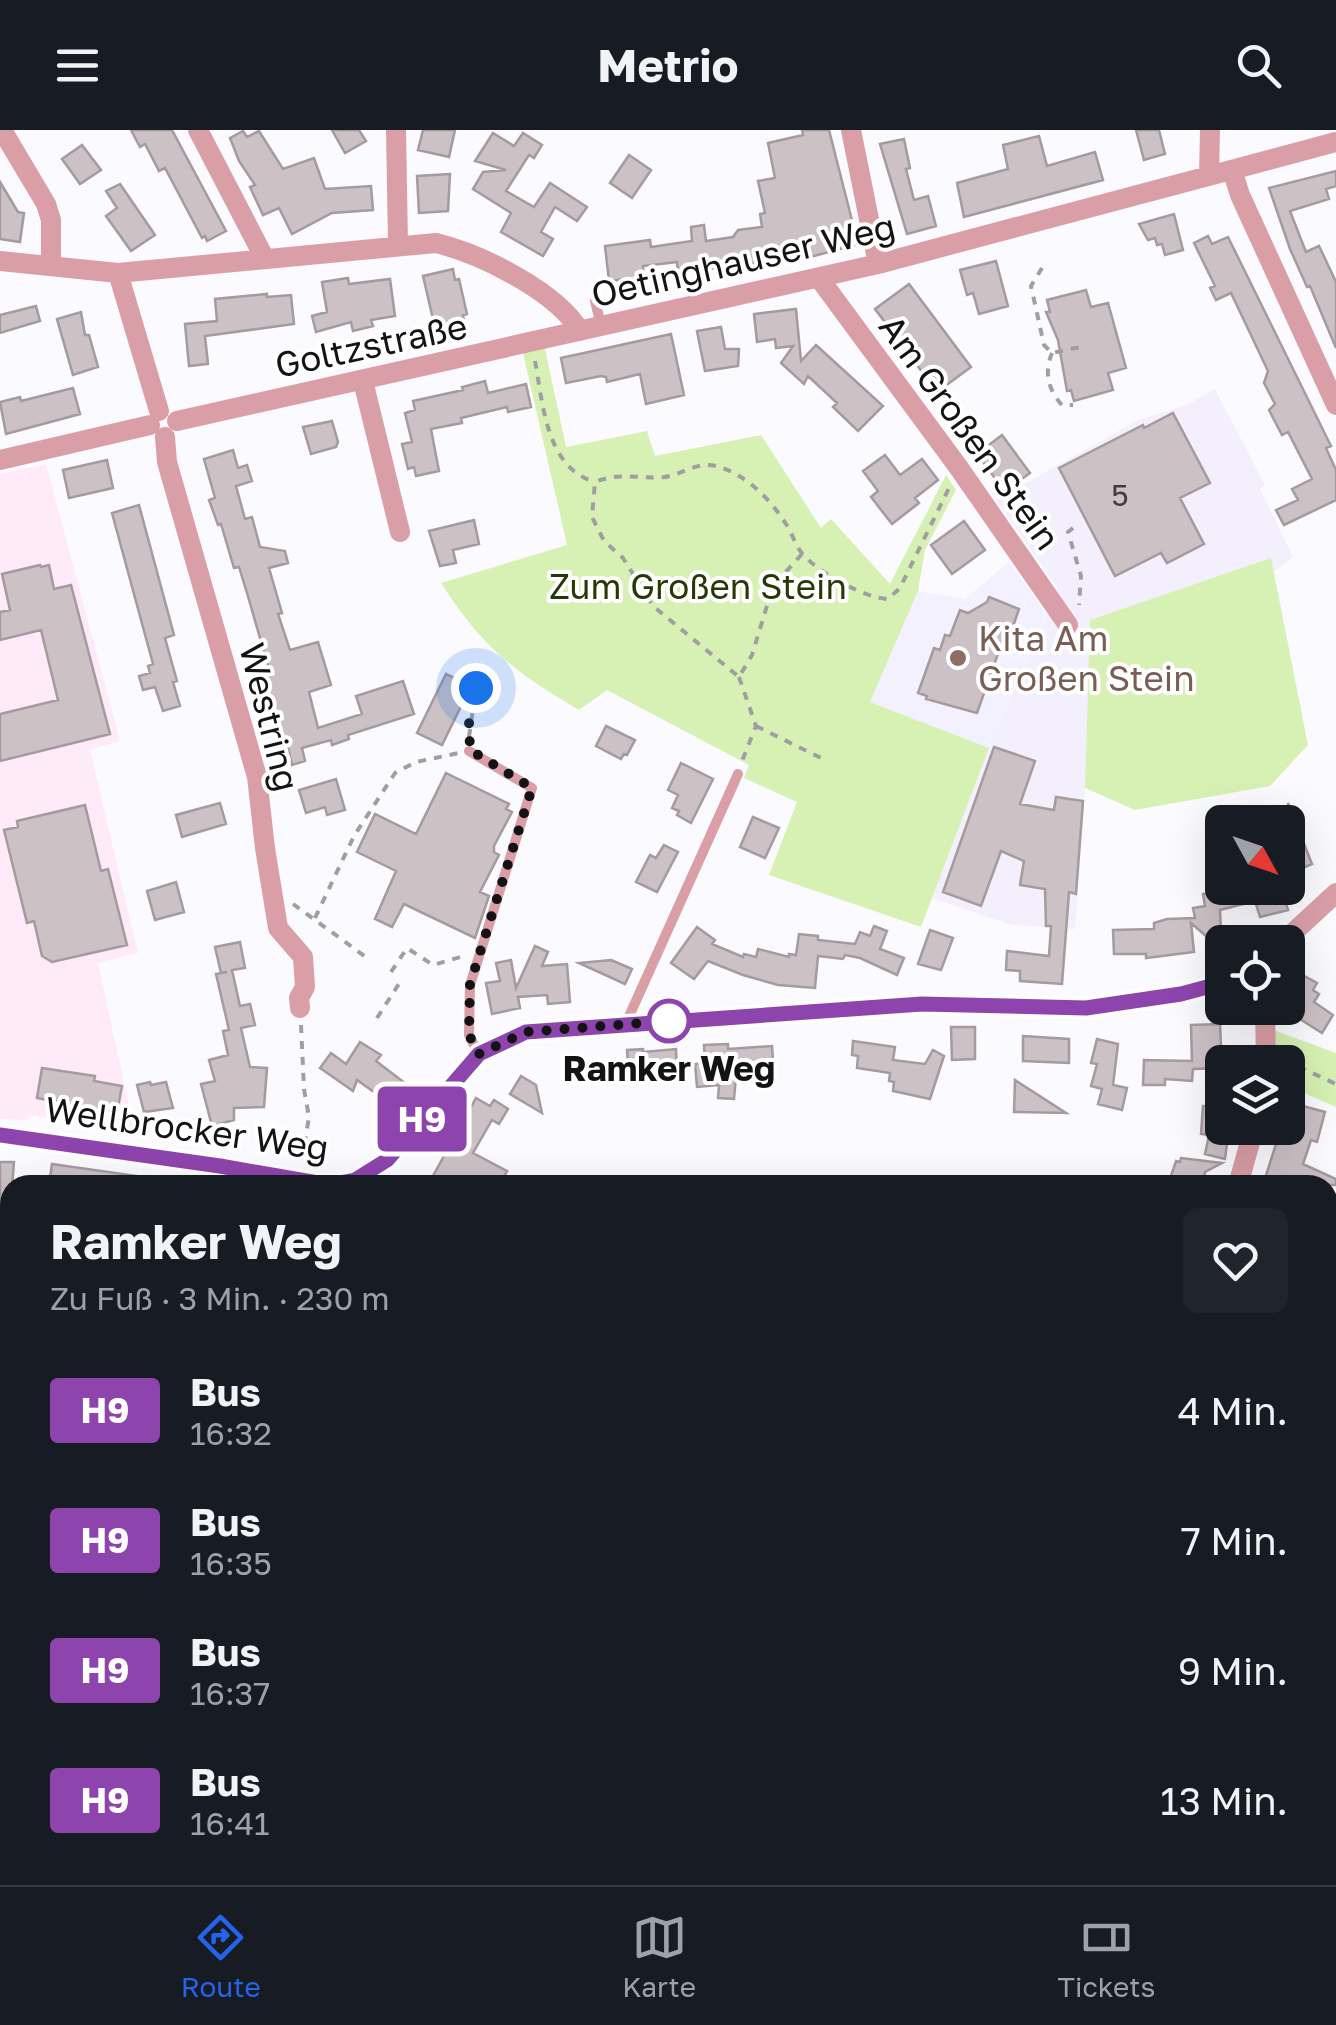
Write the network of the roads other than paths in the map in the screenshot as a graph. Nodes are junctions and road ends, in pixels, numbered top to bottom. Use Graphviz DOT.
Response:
graph roads {
  1 [pos="2,130"];
  2 [pos="198,130"];
  3 [pos="396,130"];
  4 [pos="852,130"];
  5 [pos="1210,130"];
  6 [pos="1336,142"];
  7 [pos="1232,170"];
  8 [pos="1209,176"];
  9 [pos="398,244"];
  10 [pos="265,259"];
  11 [pos="0,261"];
  12 [pos="878,264"];
  13 [pos="51,266"];
  14 [pos="118,273"];
  15 [pos="819,278"];
  16 [pos="595,301"];
  17 [pos="602,326"];
  18 [pos="580,331"];
  19 [pos="363,381"];
  20 [pos="1336,405"];
  21 [pos="163,423"];
  22 [pos="0,460"];
  23 [pos="400,532"];
  24 [pos="1068,625"];
  25 [pos="470,750"];
  26 [pos="738,774"];
  27 [pos="1336,893"];
  28 [pos="1301,925"];
  29 [pos="1205,988"];
  30 [pos="300,1008"];
  31 [pos="626,1024"];
  32 [pos="479,1054"];
  33 [pos="0,1135"];
  34 [pos="1249,1145"];
  35 [pos="259,1175"];
  36 [pos="371,1175"];
  37 [pos="1241,1175"];
  1 -- 13 [label="street"];
  2 -- 10 [label="street"];
  3 -- 9 [label="street"];
  4 -- 12 [label="street"];
  5 -- 8 [label="street"];
  6 -- 7 [label="street, Oetinghauser Weg"];
  7 -- 8 [label="street, Oetinghauser Weg"];
  7 -- 20 [label="street"];
  8 -- 12 [label="street, Oetinghauser Weg"];
  9 -- 10 [label="street, Oetinghauser Weg"];
  9 -- 18 [label="street, Oetinghauser Weg"];
  10 -- 14 [label="street, Oetinghauser Weg"];
  11 -- 13 [label="street, Oetinghauser Weg"];
  12 -- 15 [label="street, Oetinghauser Weg"];
  13 -- 14 [label="street, Oetinghauser Weg"];
  14 -- 21 [label="street, Westring"];
  15 -- 17 [label="street, Oetinghauser Weg"];
  15 -- 24 [label="street, Am Großen Stein"];
  16 -- 17 [label="lane"];
  17 -- 18 [label="street, Oetinghauser Weg"];
  18 -- 19 [label="street, Goltzstraße"];
  19 -- 21 [label="street, Goltzstraße"];
  19 -- 23 [label="street"];
  21 -- 22 [label="street, Goltzstraße"];
  21 -- 30 [label="street, Westring"];
  25 -- 32 [label="lane"];
  26 -- 31 [label="lane"];
  27 -- 28 [label="street"];
  29 -- 31 [label="street, Wellbrocker Weg"];
  31 -- 32 [label="street, Wellbrocker Weg"];
  32 -- 36 [label="street, Wellbrocker Weg"];
  33 -- 35 [label="street, Wellbrocker Weg"];
  34 -- 37 [label="street"];
}
